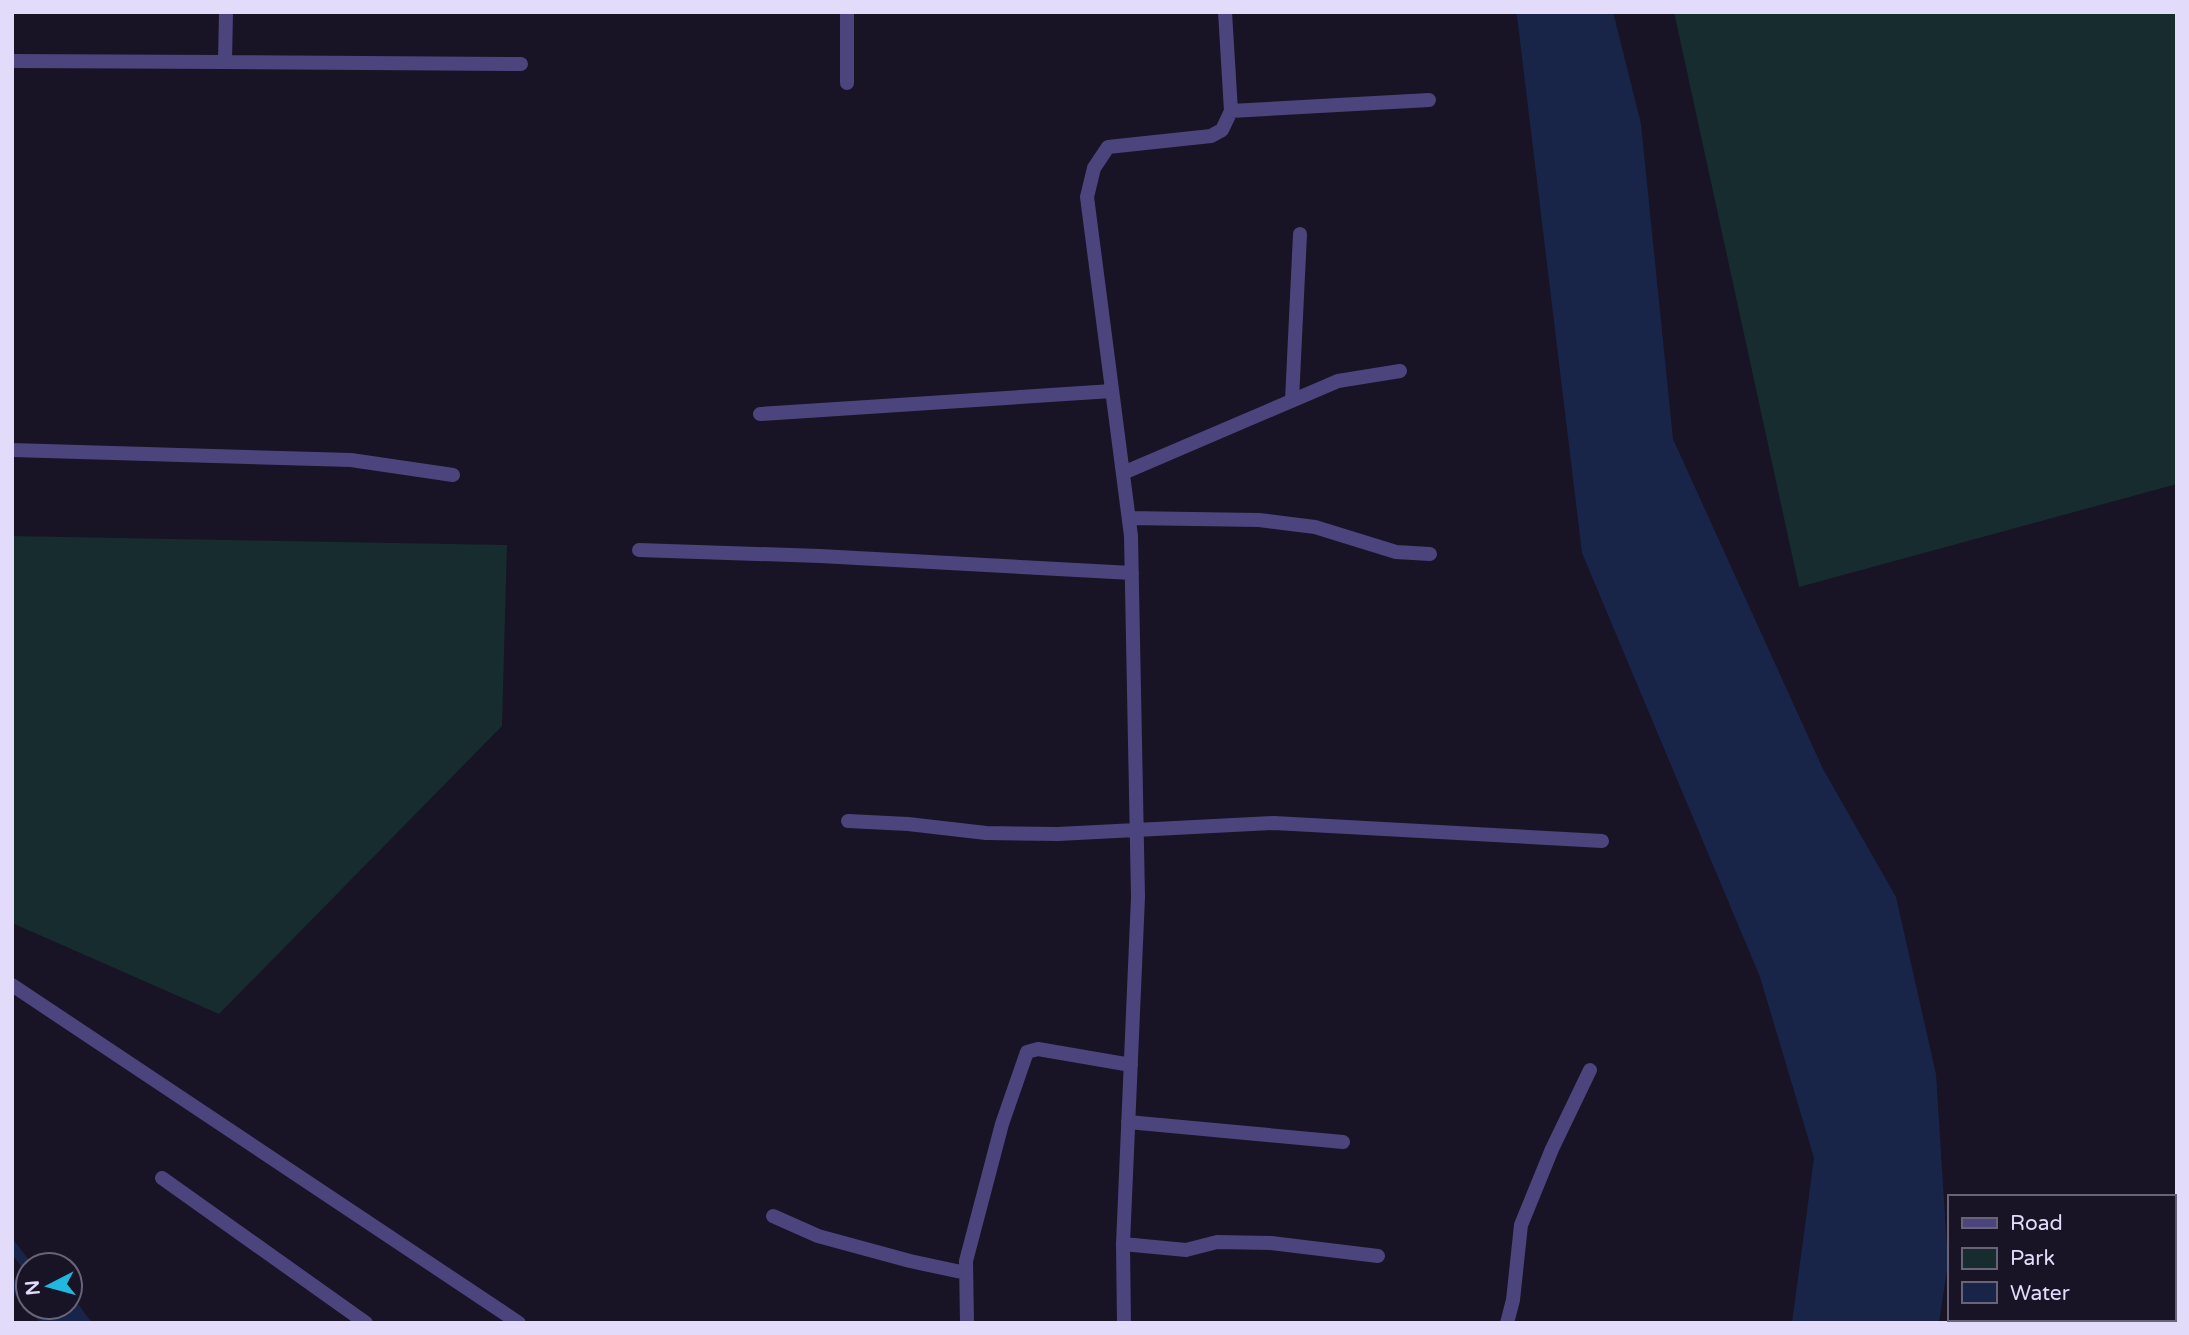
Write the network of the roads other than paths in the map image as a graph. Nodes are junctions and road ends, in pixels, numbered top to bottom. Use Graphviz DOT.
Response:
graph roads {
  1 [pos="226,12"];
  2 [pos="847,12"];
  3 [pos="1226,12"];
  4 [pos="12,61"];
  5 [pos="225,62"];
  6 [pos="522,64"];
  7 [pos="847,83"];
  8 [pos="1429,100"];
  9 [pos="1231,111"];
  10 [pos="1300,234"];
  11 [pos="1401,371"];
  12 [pos="1112,391"];
  13 [pos="1292,400"];
  14 [pos="760,414"];
  15 [pos="12,450"];
  16 [pos="1123,473"];
  17 [pos="453,475"];
  18 [pos="1129,518"];
  19 [pos="639,550"];
  20 [pos="1430,554"];
  21 [pos="1132,573"];
  22 [pos="848,821"];
  23 [pos="1137,829"];
  24 [pos="1602,841"];
  25 [pos="12,985"];
  26 [pos="1131,1065"];
  27 [pos="1590,1070"];
  28 [pos="1128,1122"];
  29 [pos="1343,1142"];
  30 [pos="162,1178"];
  31 [pos="773,1216"];
  32 [pos="1123,1244"];
  33 [pos="1378,1256"];
  34 [pos="966,1273"];
  35 [pos="366,1323"];
  36 [pos="519,1323"];
  37 [pos="967,1323"];
  38 [pos="1124,1323"];
  39 [pos="1507,1323"];
  1 -- 5 [label="street"];
  2 -- 7 [label="street"];
  3 -- 9 [label="street"];
  4 -- 5 [label="street"];
  5 -- 6 [label="street"];
  8 -- 9 [label="street"];
  9 -- 12 [label="street"];
  10 -- 13 [label="street"];
  11 -- 13 [label="street"];
  12 -- 14 [label="street"];
  12 -- 16 [label="street"];
  13 -- 16 [label="street"];
  15 -- 17 [label="street"];
  16 -- 18 [label="street"];
  18 -- 20 [label="street"];
  18 -- 21 [label="street"];
  19 -- 21 [label="street"];
  21 -- 23 [label="street"];
  22 -- 23 [label="street"];
  23 -- 24 [label="street"];
  23 -- 26 [label="street"];
  25 -- 36 [label="street"];
  26 -- 28 [label="street"];
  26 -- 34 [label="street"];
  27 -- 39 [label="street"];
  28 -- 29 [label="street"];
  28 -- 32 [label="street"];
  30 -- 35 [label="street"];
  31 -- 34 [label="street"];
  32 -- 33 [label="street"];
  32 -- 38 [label="street"];
  34 -- 37 [label="street"];
}
